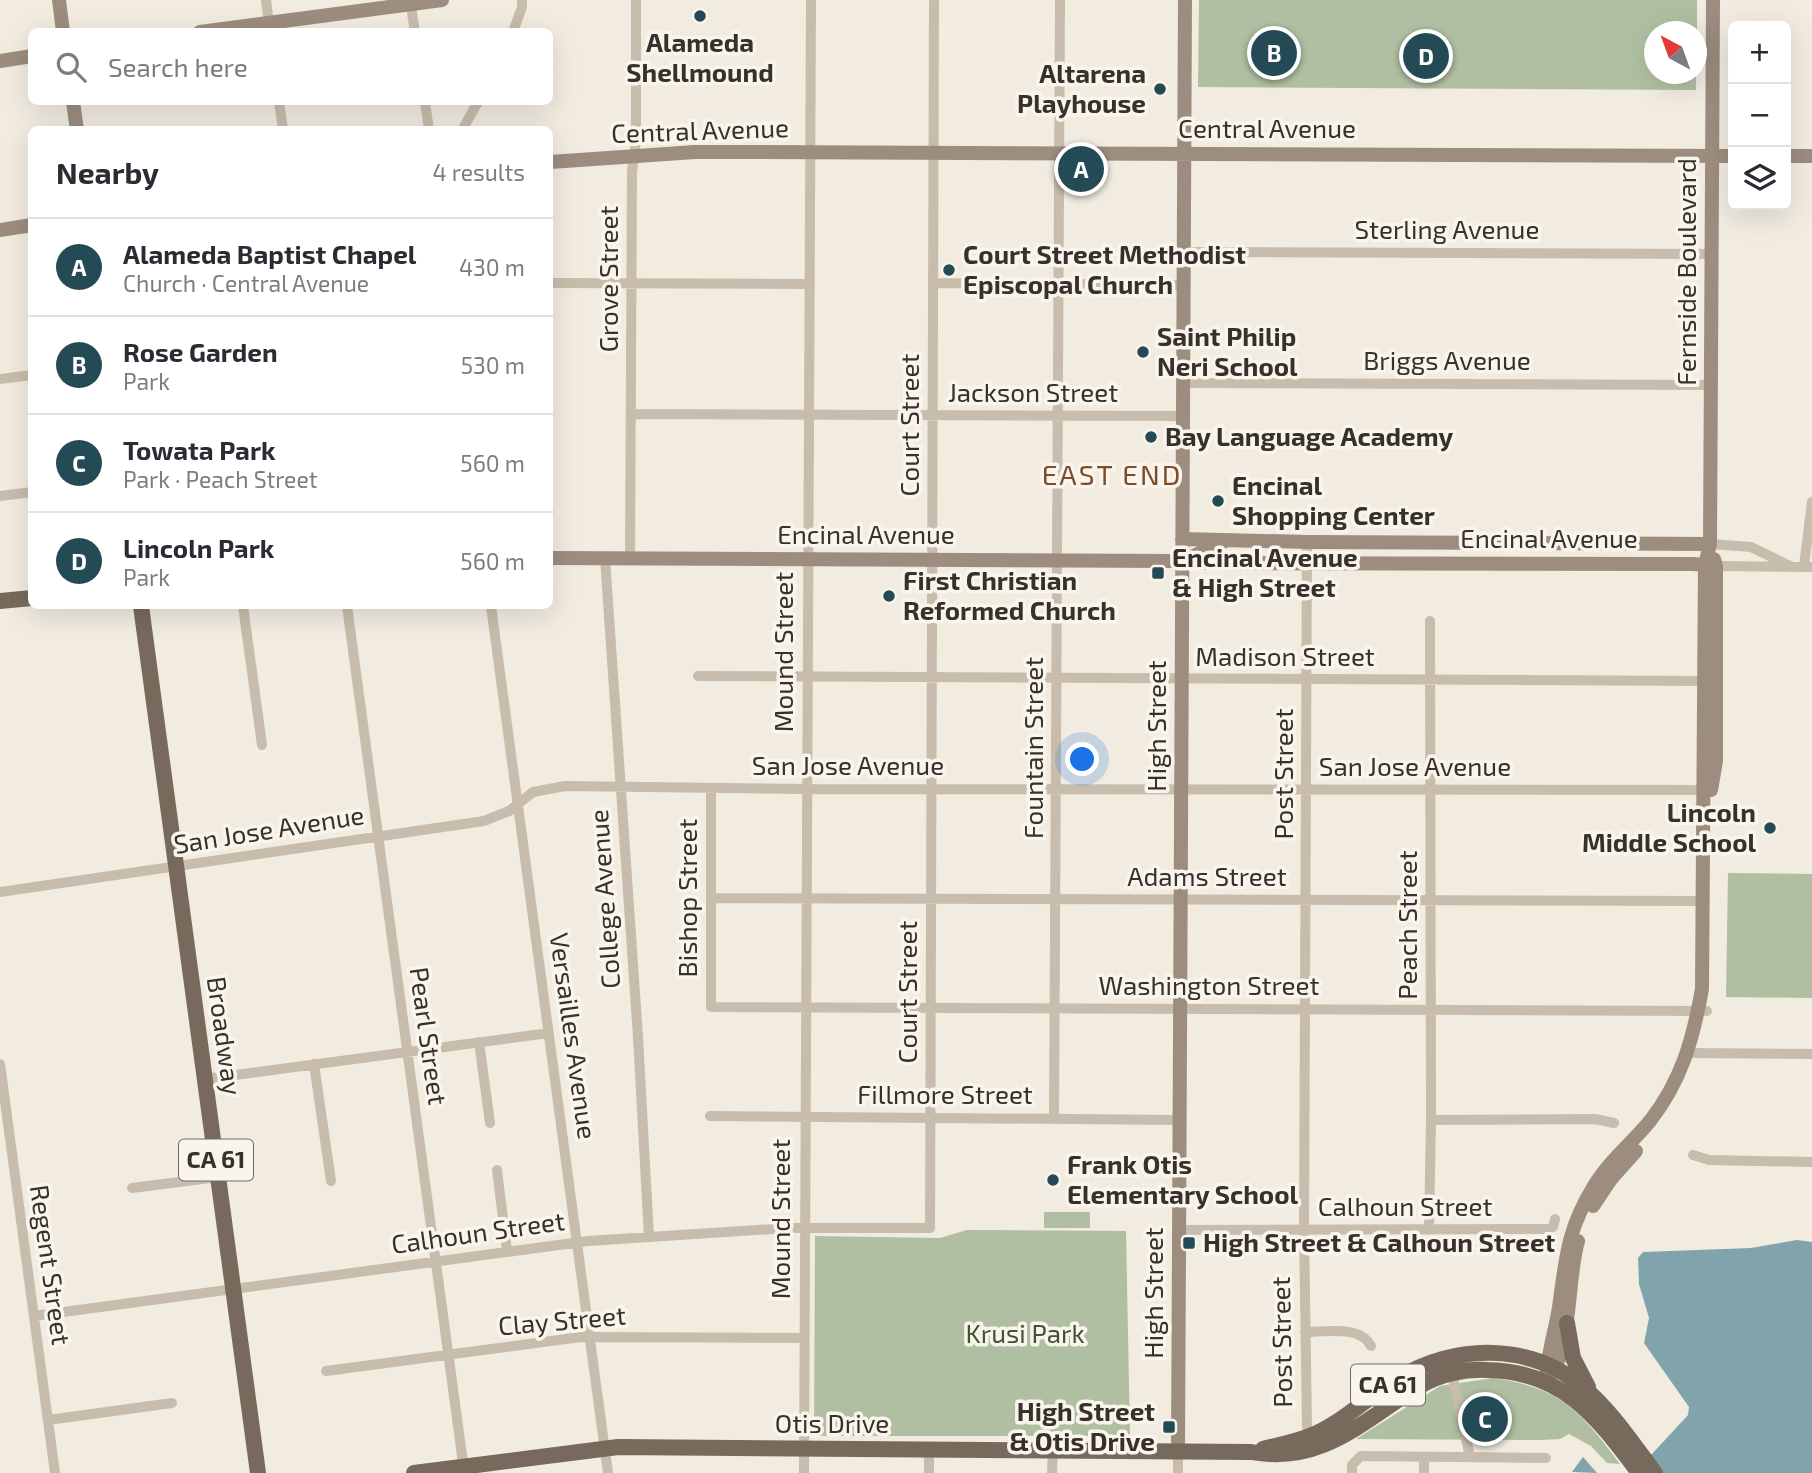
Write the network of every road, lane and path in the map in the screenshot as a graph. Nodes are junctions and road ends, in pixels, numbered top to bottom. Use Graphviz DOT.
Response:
graph roads {
  1 [pos="59,0"];
  2 [pos="266,0"];
  3 [pos="442,0"];
  4 [pos="522,0"];
  5 [pos="636,0"];
  6 [pos="811,0"];
  7 [pos="934,0"];
  8 [pos="1060,0"];
  9 [pos="1185,0"];
  10 [pos="1713,0"];
  11 [pos="411,2"];
  12 [pos="269,27"];
  13 [pos="62,28"];
  14 [pos="414,28"];
  15 [pos="514,28"];
  16 [pos="28,57"];
  17 [pos="0,61"];
  18 [pos="73,105"];
  19 [pos="279,105"];
  20 [pos="425,105"];
  21 [pos="476,105"];
  22 [pos="76,126"];
  23 [pos="282,126"];
  24 [pos="428,126"];
  25 [pos="465,126"];
  26 [pos="809,152"];
  27 [pos="934,152"];
  28 [pos="1059,153"];
  29 [pos="1184,153"];
  30 [pos="1712,156"];
  31 [pos="1728,156"];
  32 [pos="1791,156"];
  33 [pos="1812,156"];
  34 [pos="634,157"];
  35 [pos="553,162"];
  36 [pos="28,226"];
  37 [pos="0,230"];
  38 [pos="1183,252"];
  39 [pos="1712,254"];
  40 [pos="553,283"];
  41 [pos="934,283"];
  42 [pos="632,284"];
  43 [pos="809,284"];
  44 [pos="1059,285"];
  45 [pos="1183,285"];
  46 [pos="28,376"];
  47 [pos="0,379"];
  48 [pos="1183,383"];
  49 [pos="1711,385"];
  50 [pos="631,414"];
  51 [pos="809,415"];
  52 [pos="1059,415"];
  53 [pos="934,416"];
  54 [pos="1183,416"];
  55 [pos="28,492"];
  56 [pos="0,496"];
  57 [pos="1812,502"];
  58 [pos="1182,538"];
  59 [pos="1226,541"];
  60 [pos="1307,542"];
  61 [pos="1435,543"];
  62 [pos="1710,544"];
  63 [pos="553,558"];
  64 [pos="605,558"];
  65 [pos="630,559"];
  66 [pos="807,559"];
  67 [pos="932,560"];
  68 [pos="1058,560"];
  69 [pos="1182,561"];
  70 [pos="1307,564"];
  71 [pos="1434,564"];
  72 [pos="1710,566"];
  73 [pos="1790,566"];
  74 [pos="1808,567"];
  75 [pos="28,598"];
  76 [pos="0,601"];
  77 [pos="141,609"];
  78 [pos="243,609"];
  79 [pos="347,609"];
  80 [pos="491,609"];
  81 [pos="1430,621"];
  82 [pos="698,676"];
  83 [pos="807,678"];
  84 [pos="931,678"];
  85 [pos="1057,679"];
  86 [pos="1182,679"];
  87 [pos="1307,679"];
  88 [pos="1432,680"];
  89 [pos="1704,681"];
  90 [pos="1704,699"];
  91 [pos="1716,741"];
  92 [pos="262,745"];
  93 [pos="620,788"];
  94 [pos="711,788"];
  95 [pos="806,789"];
  96 [pos="932,789"];
  97 [pos="1056,789"];
  98 [pos="1182,789"];
  99 [pos="1306,790"];
  100 [pos="1432,790"];
  101 [pos="1708,790"];
  102 [pos="518,803"];
  103 [pos="378,837"];
  104 [pos="176,867"];
  105 [pos="0,892"];
  106 [pos="711,898"];
  107 [pos="806,898"];
  108 [pos="931,899"];
  109 [pos="1056,899"];
  110 [pos="1180,900"];
  111 [pos="1306,900"];
  112 [pos="1431,900"];
  113 [pos="1703,901"];
  114 [pos="711,1007"];
  115 [pos="805,1008"];
  116 [pos="931,1008"];
  117 [pos="1055,1009"];
  118 [pos="1306,1009"];
  119 [pos="1180,1010"];
  120 [pos="1430,1010"];
  121 [pos="1702,1011"];
  122 [pos="550,1032"];
  123 [pos="479,1042"];
  124 [pos="408,1051"];
  125 [pos="1693,1053"];
  126 [pos="1812,1054"];
  127 [pos="0,1064"];
  128 [pos="314,1064"];
  129 [pos="205,1079"];
  130 [pos="710,1116"];
  131 [pos="805,1118"];
  132 [pos="931,1118"];
  133 [pos="1054,1118"];
  134 [pos="1179,1120"];
  135 [pos="1431,1120"];
  136 [pos="489,1123"];
  137 [pos="1614,1123"];
  138 [pos="1693,1155"];
  139 [pos="1812,1162"];
  140 [pos="496,1170"];
  141 [pos="218,1177"];
  142 [pos="331,1181"];
  143 [pos="132,1188"];
  144 [pos="1555,1219"];
  145 [pos="804,1228"];
  146 [pos="930,1228"];
  147 [pos="1304,1229"];
  148 [pos="1179,1230"];
  149 [pos="1429,1230"];
  150 [pos="649,1237"];
  151 [pos="578,1243"];
  152 [pos="507,1251"];
  153 [pos="436,1261"];
  154 [pos="233,1289"];
  155 [pos="34,1316"];
  156 [pos="1567,1323"];
  157 [pos="1305,1332"];
  158 [pos="590,1337"];
  159 [pos="804,1338"];
  160 [pos="1371,1346"];
  161 [pos="449,1355"];
  162 [pos="326,1371"];
  163 [pos="1550,1371"];
  164 [pos="1452,1373"];
  165 [pos="1592,1395"];
  166 [pos="172,1403"];
  167 [pos="48,1420"];
  168 [pos="1307,1427"];
  169 [pos="605,1448"];
  170 [pos="803,1448"];
  171 [pos="1628,1448"];
  172 [pos="929,1449"];
  173 [pos="1053,1451"];
  174 [pos="1178,1452"];
  175 [pos="1251,1452"];
  176 [pos="1424,1457"];
  177 [pos="1470,1457"];
  178 [pos="1546,1458"];
  179 [pos="464,1470"];
  180 [pos="55,1473"];
  181 [pos="258,1473"];
  182 [pos="414,1473"];
  183 [pos="607,1473"];
  184 [pos="804,1473"];
  185 [pos="929,1473"];
  186 [pos="1052,1473"];
  187 [pos="1178,1473"];
  188 [pos="1352,1473"];
  189 [pos="1424,1473"];
  190 [pos="1639,1473"];
  191 [pos="1655,1473"];
  1 -- 13 [label="main road"];
  2 -- 12 [label="street"];
  3 -- 11 [label="main road"];
  4 -- 15 [label="street"];
  5 -- 34 [label="street, Grove Street"];
  6 -- 26 [label="street, Mound Street"];
  7 -- 27 [label="street, Court Street"];
  8 -- 28 [label="street, Fountain Street"];
  9 -- 29 [label="main road, High Street"];
  10 -- 30 [label="main road, Fernside Boulevard"];
  11 -- 12 [label="main road"];
  11 -- 14 [label="street"];
  16 -- 17 [label="main road"];
  18 -- 22 [label="main road"];
  19 -- 23 [label="street"];
  20 -- 24 [label="street"];
  21 -- 25 [label="street"];
  26 -- 27 [label="main road, Central Avenue"];
  26 -- 34 [label="main road, Central Avenue"];
  26 -- 43 [label="street, Mound Street"];
  27 -- 28 [label="main road, Central Avenue"];
  27 -- 41 [label="street, Court Street"];
  28 -- 29 [label="main road, Central Avenue"];
  28 -- 44 [label="street, Fountain Street"];
  29 -- 30 [label="main road, Central Avenue"];
  29 -- 38 [label="main road, High Street"];
  30 -- 31 [label="main road, Central Avenue"];
  30 -- 39 [label="main road, Fernside Boulevard"];
  32 -- 33 [label="main road"];
  34 -- 35 [label="main road, Central Avenue"];
  34 -- 42 [label="street, Grove Street"];
  36 -- 37 [label="main road"];
  38 -- 39 [label="street, Sterling Avenue"];
  38 -- 45 [label="main road, High Street"];
  39 -- 49 [label="main road, Fernside Boulevard"];
  40 -- 42 [label="street"];
  41 -- 44 [label="street"];
  41 -- 53 [label="street, Court Street"];
  42 -- 43 [label="street"];
  42 -- 50 [label="street, Grove Street"];
  43 -- 51 [label="street, Mound Street"];
  44 -- 45 [label="street"];
  44 -- 52 [label="street, Fountain Street"];
  45 -- 48 [label="main road, High Street"];
  46 -- 47 [label="street"];
  48 -- 49 [label="street, Briggs Avenue"];
  48 -- 54 [label="main road, High Street"];
  49 -- 62 [label="main road, Fernside Boulevard"];
  50 -- 51 [label="street, Jackson Street"];
  50 -- 65 [label="street, Grove Street"];
  51 -- 53 [label="street, Jackson Street"];
  51 -- 66 [label="street, Mound Street"];
  52 -- 53 [label="street, Jackson Street"];
  52 -- 54 [label="street, Jackson Street"];
  52 -- 68 [label="street, Fountain Street"];
  53 -- 67 [label="street, Court Street"];
  54 -- 58 [label="main road, High Street"];
  55 -- 56 [label="street"];
  57 -- 74 [label="street"];
  58 -- 59 [label="main road, Encinal Avenue"];
  58 -- 69 [label="main road, High Street"];
  59 -- 60 [label="main road, Encinal Avenue"];
  59 -- 69 [label="main road, Encinal Avenue"];
  60 -- 61 [label="main road, Encinal Avenue"];
  60 -- 70 [label="street, Post Street"];
  61 -- 62 [label="main road, Encinal Avenue"];
  61 -- 71 [label="street"];
  62 -- 72 [label="main road, Fernside Boulevard"];
  62 -- 73 [label="street, Encinal Avenue"];
  63 -- 64 [label="main road, Encinal Avenue"];
  64 -- 65 [label="main road, Encinal Avenue"];
  64 -- 93 [label="street, College Avenue"];
  65 -- 66 [label="main road, Encinal Avenue"];
  66 -- 67 [label="main road, Encinal Avenue"];
  66 -- 83 [label="street, Mound Street"];
  67 -- 68 [label="main road, Encinal Avenue"];
  67 -- 84 [label="street, Court Street"];
  68 -- 69 [label="main road, Encinal Avenue"];
  68 -- 85 [label="street, Fountain Street"];
  69 -- 70 [label="main road, Encinal Avenue"];
  69 -- 86 [label="main road, High Street"];
  70 -- 71 [label="main road, Encinal Avenue"];
  70 -- 87 [label="street, Post Street"];
  71 -- 72 [label="main road, Encinal Avenue"];
  72 -- 73 [label="street, Encinal Avenue"];
  72 -- 89 [label="main road, Fernside Boulevard"];
  72 -- 91 [label="main road, Fernside Boulevard"];
  73 -- 74 [label="street, Encinal Avenue"];
  75 -- 76 [label="main road"];
  77 -- 104 [label="main road, Broadway / CA 61"];
  78 -- 92 [label="street"];
  79 -- 103 [label="street, Pearl Street"];
  80 -- 102 [label="street, Versailles Avenue"];
  81 -- 88 [label="street, Peach Street"];
  82 -- 83 [label="street, Madison Street"];
  83 -- 84 [label="street, Madison Street"];
  83 -- 95 [label="street, Mound Street"];
  84 -- 85 [label="street, Madison Street"];
  84 -- 96 [label="street, Court Street"];
  85 -- 86 [label="street, Madison Street"];
  85 -- 97 [label="street, Fountain Street"];
  86 -- 87 [label="street, Madison Street"];
  86 -- 98 [label="main road, High Street"];
  87 -- 88 [label="street, Madison Street"];
  87 -- 99 [label="street, Post Street"];
  88 -- 89 [label="street, Madison Street"];
  88 -- 100 [label="street, Peach Street"];
  89 -- 90 [label="main road, Fernside Boulevard"];
  90 -- 91 [label="main road"];
  90 -- 101 [label="main road, Fernside Boulevard"];
  91 -- 101 [label="main road, Fernside Boulevard"];
  93 -- 94 [label="street, San Jose Avenue"];
  93 -- 102 [label="street, San Jose Avenue"];
  93 -- 150 [label="street, College Avenue"];
  94 -- 95 [label="street, San Jose Avenue"];
  94 -- 106 [label="street, Bishop Street"];
  95 -- 96 [label="street, San Jose Avenue"];
  95 -- 107 [label="street, Mound Street"];
  96 -- 97 [label="street, San Jose Avenue"];
  96 -- 108 [label="street, Court Street"];
  97 -- 98 [label="street, San Jose Avenue"];
  97 -- 109 [label="street, Fountain Street"];
  98 -- 99 [label="street, San Jose Avenue"];
  98 -- 110 [label="main road, High Street"];
  99 -- 100 [label="street, San Jose Avenue"];
  99 -- 111 [label="street, Post Street"];
  100 -- 101 [label="street, San Jose Avenue"];
  100 -- 112 [label="street, Peach Street"];
  101 -- 113 [label="main road, Fernside Boulevard"];
  101 -- 121 [label="main road, Fernside Boulevard"];
  102 -- 103 [label="street, San Jose Avenue"];
  102 -- 122 [label="street, Versailles Avenue"];
  103 -- 104 [label="street, San Jose Avenue"];
  103 -- 124 [label="street, Pearl Street"];
  104 -- 105 [label="street, San Jose Avenue"];
  104 -- 129 [label="main road, Broadway / CA 61"];
  106 -- 107 [label="street, Adams Street"];
  106 -- 114 [label="street, Bishop Street"];
  107 -- 108 [label="street, Adams Street"];
  107 -- 115 [label="street, Mound Street"];
  108 -- 109 [label="street, Adams Street"];
  108 -- 116 [label="street, Court Street"];
  109 -- 110 [label="street, Adams Street"];
  109 -- 117 [label="street, Fountain Street"];
  110 -- 111 [label="street, Adams Street"];
  110 -- 119 [label="main road, High Street"];
  111 -- 112 [label="street, Adams Street"];
  111 -- 118 [label="street, Post Street"];
  112 -- 113 [label="street, Adams Street"];
  112 -- 120 [label="street, Peach Street"];
  113 -- 121 [label="main road, Fernside Boulevard"];
  114 -- 115 [label="street, Washington Street"];
  115 -- 116 [label="street, Washington Street"];
  115 -- 131 [label="street, Mound Street"];
  116 -- 117 [label="street, Washington Street"];
  116 -- 132 [label="street, Court Street"];
  117 -- 119 [label="street, Washington Street"];
  117 -- 133 [label="street, Fountain Street"];
  118 -- 119 [label="street, Washington Street"];
  118 -- 120 [label="street, Washington Street"];
  118 -- 147 [label="street, Post Street"];
  119 -- 134 [label="main road, High Street"];
  120 -- 121 [label="street, Washington Street"];
  120 -- 135 [label="street, Peach Street"];
  121 -- 125 [label="main road, Fernside Boulevard"];
  122 -- 123 [label="street"];
  122 -- 151 [label="street, Versailles Avenue"];
  123 -- 124 [label="street"];
  123 -- 136 [label="street"];
  124 -- 128 [label="street"];
  124 -- 153 [label="street, Pearl Street"];
  125 -- 126 [label="street"];
  125 -- 156 [label="main road, Fernside Boulevard"];
  125 -- 163 [label="main road, Fernside Boulevard"];
  127 -- 155 [label="street, Regent Street"];
  128 -- 129 [label="street"];
  128 -- 142 [label="street"];
  129 -- 141 [label="main road, Broadway / CA 61"];
  130 -- 131 [label="street, Fillmore Street"];
  131 -- 132 [label="street, Fillmore Street"];
  131 -- 145 [label="street, Mound Street"];
  132 -- 133 [label="street, Fillmore Street"];
  132 -- 146 [label="street, Court Street"];
  133 -- 134 [label="street, Fillmore Street"];
  134 -- 148 [label="main road, High Street"];
  135 -- 137 [label="street"];
  135 -- 149 [label="street, Peach Street"];
  138 -- 139 [label="street"];
  140 -- 152 [label="street"];
  141 -- 143 [label="street"];
  141 -- 154 [label="main road, Broadway / CA 61"];
  144 -- 149 [label="street, Calhoun Street"];
  145 -- 146 [label="street, Calhoun Street"];
  145 -- 150 [label="street, Calhoun Street"];
  145 -- 159 [label="street, Mound Street"];
  147 -- 148 [label="street, Calhoun Street"];
  147 -- 149 [label="street, Calhoun Street"];
  147 -- 157 [label="street, Post Street"];
  148 -- 174 [label="main road, High Street"];
  150 -- 151 [label="street, Calhoun Street"];
  151 -- 152 [label="street, Calhoun Street"];
  151 -- 158 [label="street, Versailles Avenue"];
  152 -- 153 [label="street, Calhoun Street"];
  153 -- 154 [label="street, Calhoun Street"];
  153 -- 161 [label="street, Pearl Street"];
  154 -- 155 [label="street, Calhoun Street"];
  154 -- 181 [label="main road, Broadway / CA 61"];
  155 -- 167 [label="street, Regent Street"];
  156 -- 163 [label="main road, Fernside Boulevard"];
  156 -- 165 [label="main road"];
  157 -- 160 [label="street"];
  157 -- 168 [label="street, Post Street"];
  158 -- 159 [label="street, Clay Street"];
  158 -- 161 [label="street, Clay Street"];
  158 -- 169 [label="street, Versailles Avenue"];
  159 -- 170 [label="street, Mound Street"];
  161 -- 162 [label="street, Clay Street"];
  161 -- 179 [label="street, Pearl Street"];
  163 -- 164 [label="main road, Otis Drive / CA 61"];
  163 -- 165 [label="main road, Otis Drive / CA 61"];
  163 -- 171 [label="main road, Otis Drive / CA 61"];
  163 -- 175 [label="main road, Otis Drive / CA 61"];
  164 -- 175 [label="main road, Otis Drive / CA 61"];
  164 -- 177 [label="street"];
  165 -- 171 [label="main road, Otis Drive / CA 61"];
  166 -- 167 [label="street"];
  167 -- 180 [label="street, Regent Street"];
  169 -- 170 [label="main road, Otis Drive / CA 61"];
  169 -- 179 [label="main road, Otis Drive / CA 61"];
  169 -- 183 [label="street, Versailles Avenue"];
  170 -- 172 [label="main road, Otis Drive / CA 61"];
  170 -- 184 [label="street, Mound Street"];
  171 -- 190 [label="main road, CA 61"];
  171 -- 191 [label="main road, CA 61"];
  172 -- 173 [label="main road, Otis Drive / CA 61"];
  172 -- 185 [label="street"];
  173 -- 174 [label="main road, Otis Drive / CA 61"];
  173 -- 186 [label="street"];
  174 -- 175 [label="main road, Otis Drive / CA 61"];
  174 -- 187 [label="street"];
  176 -- 177 [label="street"];
  176 -- 188 [label="street"];
  176 -- 189 [label="street"];
  177 -- 178 [label="street"];
  179 -- 182 [label="main road, Otis Drive / CA 61"];
}
